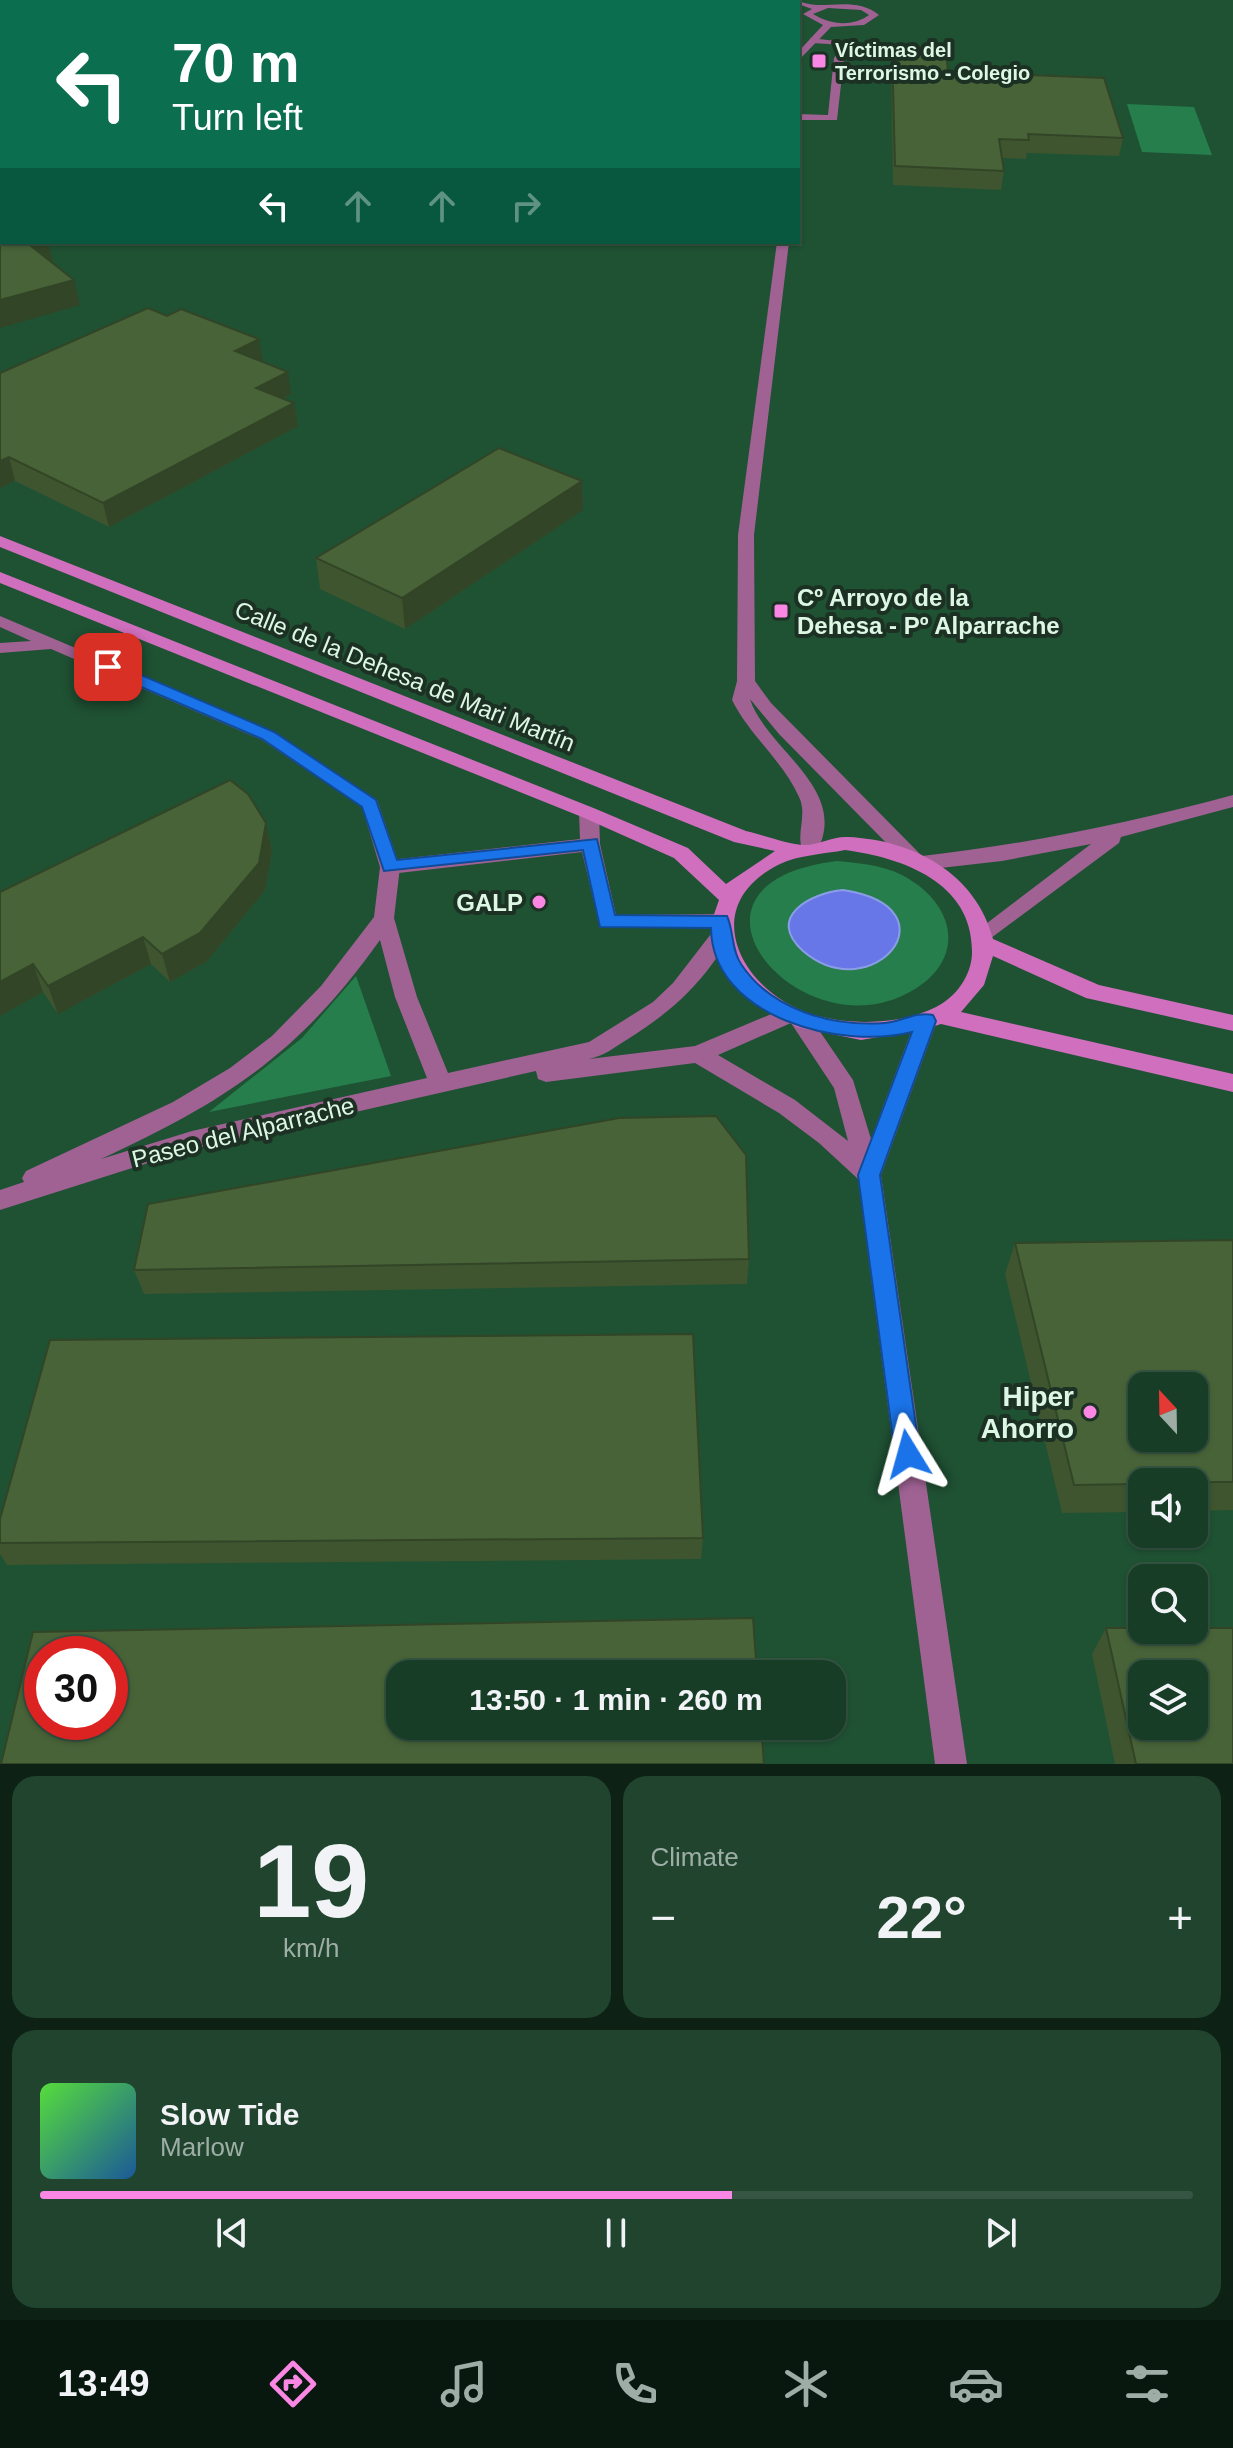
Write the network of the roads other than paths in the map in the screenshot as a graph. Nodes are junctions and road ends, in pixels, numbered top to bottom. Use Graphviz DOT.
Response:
graph roads {
  1 [pos="800,3"];
  2 [pos="874,4"];
  3 [pos="816,7"];
  4 [pos="863,8"];
  5 [pos="829,24"];
  6 [pos="813,40"];
  7 [pos="800,56"];
  8 [pos="800,117"];
  9 [pos="783,244"];
  10 [pos="0,541"];
  11 [pos="0,577"];
  12 [pos="0,621"];
  13 [pos="54,644"];
  14 [pos="0,648"];
  15 [pos="746,681"];
  16 [pos="1233,801"];
  17 [pos="589,813"];
  18 [pos="1120,833"];
  19 [pos="590,844"];
  20 [pos="802,847"];
  21 [pos="918,861"];
  22 [pos="390,867"];
  23 [pos="728,897"];
  24 [pos="384,918"];
  25 [pos="721,928"];
  26 [pos="984,938"];
  27 [pos="794,1017"];
  28 [pos="933,1018"];
  29 [pos="1233,1023"];
  30 [pos="698,1054"];
  31 [pos="1233,1083"];
  32 [pos="442,1086"];
  33 [pos="869,1175"];
  34 [pos="0,1193"];
  35 [pos="0,1200"];
  36 [pos="951,1764"];
  1 -- 3 [label="street"];
  2 -- 4 [label="street"];
  3 -- 4 [label="street"];
  3 -- 5 [label="street"];
  4 -- 5 [label="street"];
  5 -- 6 [label="street"];
  6 -- 7 [label="street"];
  6 -- 8 [label="street"];
  9 -- 15 [label="street"];
  10 -- 20 [label="street, Calle de la Dehesa de Mari Martín"];
  11 -- 17 [label="street"];
  12 -- 13 [label="street"];
  13 -- 14 [label="street"];
  13 -- 22 [label="street"];
  15 -- 20 [label="street"];
  15 -- 21 [label="street"];
  16 -- 18 [label="street"];
  17 -- 19 [label="street"];
  17 -- 23 [label="street"];
  18 -- 21 [label="street"];
  18 -- 26 [label="street"];
  19 -- 22 [label="street"];
  19 -- 25 [label="street"];
  20 -- 21 [label="street"];
  20 -- 23 [label="street"];
  21 -- 26 [label="street"];
  22 -- 24 [label="street"];
  23 -- 25 [label="street"];
  24 -- 32 [label="street"];
  24 -- 34 [label="street"];
  25 -- 27 [label="street"];
  25 -- 32 [label="street, Paseo del Alparrache"];
  26 -- 28 [label="street"];
  26 -- 29 [label="street"];
  27 -- 28 [label="street"];
  27 -- 30 [label="street, Paseo del Alparrache"];
  27 -- 33 [label="street"];
  28 -- 31 [label="street"];
  28 -- 33 [label="street"];
  30 -- 32 [label="street, Paseo del Alparrache"];
  30 -- 33 [label="street"];
  32 -- 35 [label="street, Paseo del Alparrache"];
  33 -- 36 [label="street"];
}
